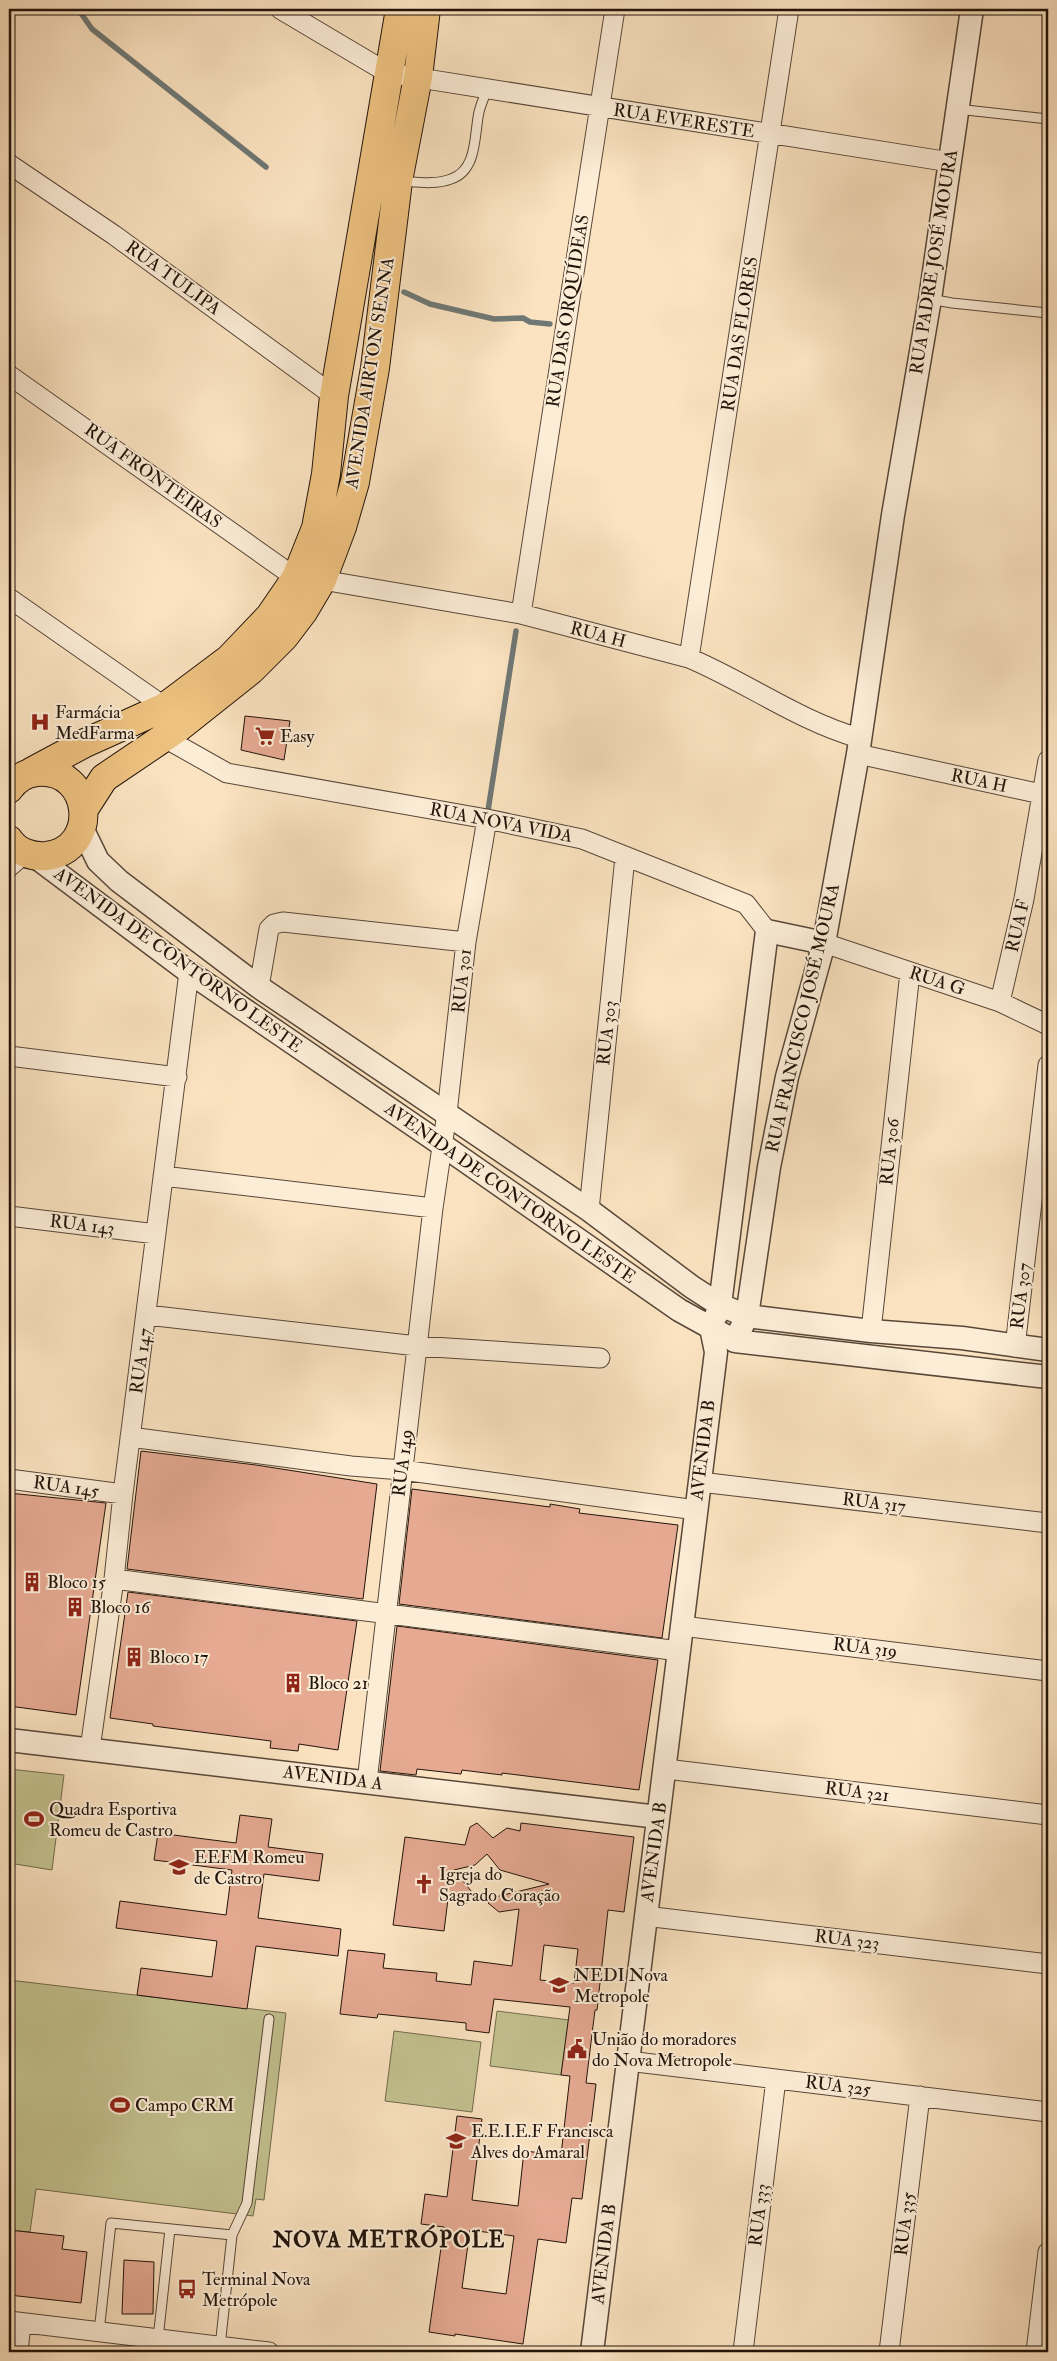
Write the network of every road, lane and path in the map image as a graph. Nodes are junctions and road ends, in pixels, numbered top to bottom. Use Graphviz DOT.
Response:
graph roads {
  1 [pos="280,9"];
  2 [pos="400,9"];
  3 [pos="426,9"];
  4 [pos="615,9"];
  5 [pos="789,9"];
  6 [pos="972,9"];
  7 [pos="388,73"];
  8 [pos="418,76"];
  9 [pos="486,90"];
  10 [pos="600,108"];
  11 [pos="956,109"];
  12 [pos="1048,119"];
  13 [pos="771,134"];
  14 [pos="950,162"];
  15 [pos="9,164"];
  16 [pos="398,181"];
  17 [pos="930,299"];
  18 [pos="1048,313"];
  19 [pos="9,375"];
  20 [pos="334,396"];
  21 [pos="893,515"];
  22 [pos="309,579"];
  23 [pos="9,598"];
  24 [pos="521,614"];
  25 [pos="689,658"];
  26 [pos="165,707"];
  27 [pos="163,737"];
  28 [pos="858,746"];
  29 [pos="1048,760"];
  30 [pos="18,779"];
  31 [pos="1041,794"];
  32 [pos="83,818"];
  33 [pos="487,819"];
  34 [pos="16,850"];
  35 [pos="625,857"];
  36 [pos="767,931"];
  37 [pos="466,942"];
  38 [pos="824,943"];
  39 [pos="189,972"];
  40 [pos="910,972"];
  41 [pos="258,987"];
  42 [pos="1000,1002"];
  43 [pos="1048,1025"];
  44 [pos="9,1056"];
  45 [pos="1048,1066"];
  46 [pos="177,1078"];
  47 [pos="447,1113"];
  48 [pos="441,1144"];
  49 [pos="163,1176"];
  50 [pos="433,1208"];
  51 [pos="589,1210"];
  52 [pos="9,1216"];
  53 [pos="156,1234"];
  54 [pos="720,1305"];
  55 [pos="147,1315"];
  56 [pos="746,1316"];
  57 [pos="711,1328"];
  58 [pos="871,1331"];
  59 [pos="735,1341"];
  60 [pos="417,1346"];
  61 [pos="1015,1347"];
  62 [pos="1048,1350"];
  63 [pos="716,1352"];
  64 [pos="600,1358"];
  65 [pos="1048,1377"];
  66 [pos="130,1437"];
  67 [pos="402,1470"];
  68 [pos="9,1479"];
  69 [pos="700,1482"];
  70 [pos="123,1494"];
  71 [pos="696,1510"];
  72 [pos="1048,1523"];
  73 [pos="114,1579"];
  74 [pos="386,1613"];
  75 [pos="682,1626"];
  76 [pos="679,1651"];
  77 [pos="1048,1671"];
  78 [pos="9,1740"];
  79 [pos="90,1749"];
  80 [pos="666,1768"];
  81 [pos="367,1782"];
  82 [pos="1048,1815"];
  83 [pos="658,1818"];
  84 [pos="646,1916"];
  85 [pos="1048,1964"];
  86 [pos="269,2019"];
  87 [pos="628,2061"];
  88 [pos="776,2079"];
  89 [pos="920,2096"];
  90 [pos="1048,2112"];
  91 [pos="170,2229"];
  92 [pos="232,2235"];
  93 [pos="1048,2252"];
  94 [pos="15,2322"];
  95 [pos="99,2332"];
  96 [pos="158,2339"];
  97 [pos="220,2346"];
  98 [pos="18,2352"];
  99 [pos="269,2352"];
  100 [pos="592,2352"];
  101 [pos="742,2352"];
  102 [pos="889,2352"];
  103 [pos="1036,2352"];
  1 -- 7 [label="street"];
  2 -- 7 [label="main road, AVENIDA AIRTON SENNA"];
  3 -- 8 [label="main road, AVENIDA AIRTON SENNA"];
  4 -- 10 [label="street, RUA DAS ORQUÍDEAS"];
  5 -- 13 [label="street, RUA DAS FLORES"];
  6 -- 11 [label="street, RUA PADRE JOSÉ MOURA"];
  7 -- 8 [label="street, RUA EVERESTE"];
  7 -- 20 [label="main road, AVENIDA AIRTON SENNA"];
  8 -- 9 [label="street, RUA EVERESTE"];
  8 -- 16 [label="main road, AVENIDA AIRTON SENNA"];
  9 -- 10 [label="street, RUA EVERESTE"];
  9 -- 16 [label="lane"];
  10 -- 13 [label="street, RUA EVERESTE"];
  10 -- 24 [label="street, RUA DAS ORQUÍDEAS"];
  11 -- 12 [label="lane"];
  11 -- 14 [label="street, RUA PADRE JOSÉ MOURA"];
  13 -- 14 [label="street, RUA EVERESTE"];
  13 -- 25 [label="street, RUA DAS FLORES"];
  14 -- 17 [label="street, RUA PADRE JOSÉ MOURA"];
  15 -- 20 [label="street, RUA TULIPA"];
  16 -- 22 [label="main road, AVENIDA AIRTON SENNA"];
  17 -- 18 [label="lane"];
  17 -- 21 [label="street, RUA PADRE JOSÉ MOURA"];
  19 -- 22 [label="street, RUA FRONTEIRAS"];
  20 -- 22 [label="main road, AVENIDA AIRTON SENNA"];
  21 -- 28 [label="street, RUA FRANCISCO JOSÉ MOURA"];
  22 -- 24 [label="street, RUA H"];
  22 -- 26 [label="main road, AVENIDA AIRTON SENNA"];
  22 -- 27 [label="main road, AVENIDA AIRTON SENNA"];
  23 -- 26 [label="street"];
  24 -- 25 [label="street, RUA H"];
  25 -- 28 [label="street, RUA H"];
  26 -- 30 [label="main road, AVENIDA AIRTON SENNA"];
  27 -- 32 [label="main road, AVENIDA AIRTON SENNA"];
  27 -- 33 [label="street, RUA NOVA VIDA"];
  28 -- 31 [label="street, RUA H"];
  28 -- 38 [label="street, RUA FRANCISCO JOSÉ MOURA"];
  29 -- 31 [label="street, RUA F"];
  30 -- 32 [label="main road"];
  31 -- 42 [label="street, RUA F"];
  32 -- 34 [label="main road, AVENIDA AIRTON SENNA"];
  32 -- 41 [label="street, AVENIDA DE CONTORNO LESTE"];
  33 -- 35 [label="street, RUA NOVA VIDA"];
  33 -- 37 [label="street, RUA 301"];
  34 -- 39 [label="street, AVENIDA DE CONTORNO LESTE"];
  35 -- 36 [label="street, RUA NOVA VIDA"];
  35 -- 51 [label="street, RUA 303"];
  36 -- 38 [label="street"];
  36 -- 54 [label="street, RUA FRANCISCO JOSÉ MOURA"];
  37 -- 41 [label="street"];
  37 -- 47 [label="street, RUA 301"];
  38 -- 40 [label="street, RUA G"];
  38 -- 56 [label="street, RUA FRANCISCO JOSÉ MOURA"];
  39 -- 46 [label="street, RUA 147"];
  39 -- 48 [label="street, AVENIDA DE CONTORNO LESTE"];
  40 -- 42 [label="street, RUA G"];
  40 -- 58 [label="street, RUA 306"];
  41 -- 47 [label="street, AVENIDA DE CONTORNO LESTE"];
  42 -- 43 [label="street, RUA G"];
  44 -- 46 [label="street"];
  45 -- 61 [label="street, RUA 307"];
  46 -- 49 [label="street, RUA 147"];
  47 -- 48 [label="street, RUA 301"];
  47 -- 51 [label="street, AVENIDA DE CONTORNO LESTE"];
  48 -- 50 [label="street, RUA 149"];
  48 -- 57 [label="street, AVENIDA DE CONTORNO LESTE"];
  49 -- 50 [label="street"];
  49 -- 53 [label="street, RUA 147"];
  50 -- 60 [label="street, RUA 149"];
  51 -- 54 [label="street, AVENIDA DE CONTORNO LESTE"];
  52 -- 53 [label="street, RUA 143"];
  53 -- 55 [label="street, RUA 147"];
  54 -- 56 [label="street, AVENIDA DE CONTORNO LESTE"];
  54 -- 57 [label="street, RUA FRANCISCO JOSÉ MOURA"];
  55 -- 60 [label="street"];
  55 -- 66 [label="street, RUA 147"];
  56 -- 58 [label="street, AVENIDA DE CONTORNO LESTE"];
  56 -- 59 [label="street, RUA FRANCISCO JOSÉ MOURA"];
  57 -- 59 [label="street, AVENIDA DE CONTORNO LESTE"];
  57 -- 63 [label="street, AVENIDA B"];
  58 -- 61 [label="street, AVENIDA DE CONTORNO LESTE"];
  59 -- 63 [label="street"];
  59 -- 65 [label="street, AVENIDA DE CONTORNO LESTE"];
  60 -- 64 [label="street"];
  60 -- 67 [label="street, RUA 149"];
  61 -- 62 [label="street, AVENIDA DE CONTORNO LESTE"];
  63 -- 69 [label="street, AVENIDA B"];
  66 -- 67 [label="street"];
  66 -- 70 [label="street, RUA 147"];
  67 -- 71 [label="street"];
  67 -- 74 [label="street, RUA 149"];
  68 -- 70 [label="street, RUA 145"];
  69 -- 71 [label="street, AVENIDA B"];
  69 -- 72 [label="street, RUA 317"];
  70 -- 73 [label="street, RUA 147"];
  71 -- 75 [label="street, AVENIDA B"];
  73 -- 74 [label="street"];
  73 -- 79 [label="street, RUA 147"];
  74 -- 76 [label="street"];
  74 -- 81 [label="street, RUA 149"];
  75 -- 76 [label="street, AVENIDA B"];
  75 -- 77 [label="street, RUA 319"];
  76 -- 80 [label="street, AVENIDA B"];
  78 -- 79 [label="street, AVENIDA A"];
  79 -- 81 [label="street, AVENIDA A"];
  80 -- 82 [label="street, RUA 321"];
  80 -- 83 [label="street, AVENIDA B"];
  81 -- 83 [label="street, AVENIDA A"];
  83 -- 84 [label="street, AVENIDA B"];
  84 -- 85 [label="street, RUA 323"];
  84 -- 87 [label="street, AVENIDA B"];
  86 -- 92 [label="lane"];
  87 -- 88 [label="street, RUA 325"];
  87 -- 100 [label="street, AVENIDA B"];
  88 -- 89 [label="street, RUA 325"];
  88 -- 101 [label="street, RUA 333"];
  89 -- 90 [label="street, RUA 325"];
  89 -- 102 [label="street, RUA 335"];
  91 -- 92 [label="lane"];
  91 -- 95 [label="lane"];
  91 -- 96 [label="lane"];
  92 -- 97 [label="lane"];
  93 -- 103 [label="street"];
  94 -- 95 [label="street"];
  94 -- 98 [label="street"];
  95 -- 96 [label="street"];
  96 -- 97 [label="street"];
  97 -- 99 [label="street"];
}
